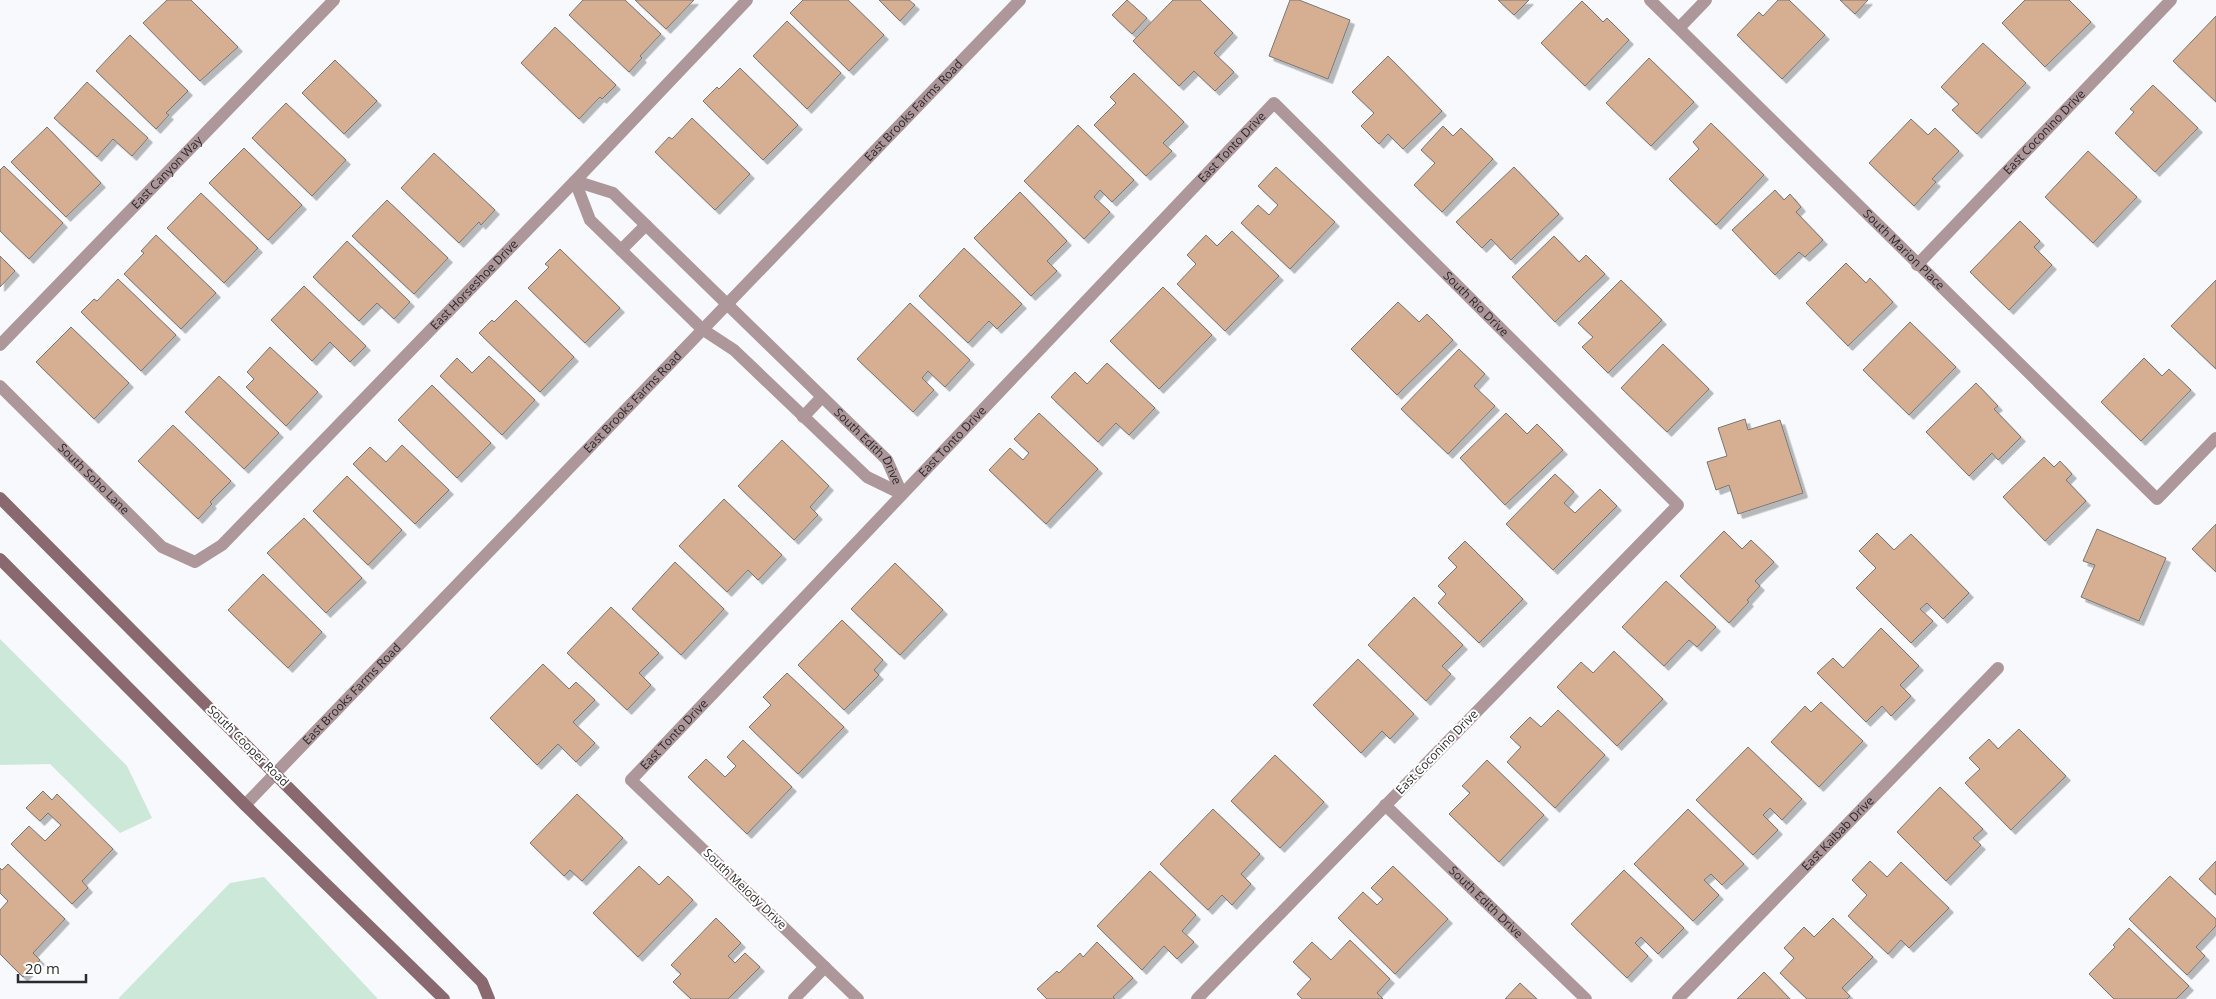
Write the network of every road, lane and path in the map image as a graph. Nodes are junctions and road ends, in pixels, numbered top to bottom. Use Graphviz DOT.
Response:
graph roads {
  1 [pos="334,0"];
  2 [pos="747,0"];
  3 [pos="1020,0"];
  4 [pos="1650,0"];
  5 [pos="1706,0"];
  6 [pos="2171,0"];
  7 [pos="1679,28"];
  8 [pos="1274,103"];
  9 [pos="575,181"];
  10 [pos="646,225"];
  11 [pos="621,250"];
  12 [pos="1917,265"];
  13 [pos="727,304"];
  14 [pos="702,329"];
  15 [pos="0,345"];
  16 [pos="0,386"];
  17 [pos="822,396"];
  18 [pos="802,417"];
  19 [pos="2216,438"];
  20 [pos="902,494"];
  21 [pos="0,498"];
  22 [pos="1678,505"];
  23 [pos="0,559"];
  24 [pos="195,562"];
  25 [pos="1998,668"];
  26 [pos="274,773"];
  27 [pos="632,780"];
  28 [pos="245,805"];
  29 [pos="1385,805"];
  30 [pos="825,967"];
  31 [pos="444,999"];
  32 [pos="489,999"];
  33 [pos="794,999"];
  34 [pos="858,999"];
  35 [pos="1197,999"];
  36 [pos="1586,999"];
  37 [pos="1678,999"];
  1 -- 15 [label="street, East Canyon Way"];
  2 -- 9 [label="street, East Horseshoe Drive"];
  3 -- 13 [label="street, East Brooks Farms Road"];
  4 -- 7 [label="street, South Marion Place"];
  5 -- 7 [label="street"];
  6 -- 12 [label="street, East Coconino Drive"];
  7 -- 12 [label="street, South Marion Place"];
  8 -- 20 [label="street, East Tonto Drive"];
  8 -- 22 [label="street, South Rio Drive"];
  9 -- 10 [label="street, South Edith Drive"];
  9 -- 11 [label="street, South Edith Drive"];
  9 -- 24 [label="street, East Horseshoe Drive"];
  10 -- 11 [label="street"];
  10 -- 13 [label="street, South Edith Drive"];
  11 -- 14 [label="street, South Edith Drive"];
  12 -- 19 [label="street, South Marion Place"];
  13 -- 14 [label="street, East Brooks Farms Road"];
  13 -- 17 [label="street, South Edith Drive"];
  14 -- 18 [label="street, South Edith Drive"];
  14 -- 26 [label="street, East Brooks Farms Road"];
  16 -- 24 [label="street, South Soho Lane"];
  17 -- 18 [label="street"];
  17 -- 20 [label="street, South Edith Drive"];
  18 -- 20 [label="street, South Edith Drive"];
  20 -- 27 [label="street, East Tonto Drive"];
  21 -- 26 [label="main road, South Cooper Road"];
  22 -- 29 [label="street, East Coconino Drive"];
  23 -- 28 [label="main road"];
  25 -- 37 [label="street, East Kaibab Drive"];
  26 -- 28 [label="street, East Brooks Farms Road"];
  26 -- 32 [label="main road, South Cooper Road"];
  27 -- 30 [label="street, South Melody Drive"];
  28 -- 31 [label="main road"];
  29 -- 35 [label="street, East Coconino Drive"];
  29 -- 36 [label="street, South Edith Drive"];
  30 -- 33 [label="street"];
  30 -- 34 [label="street, South Melody Drive"];
}
